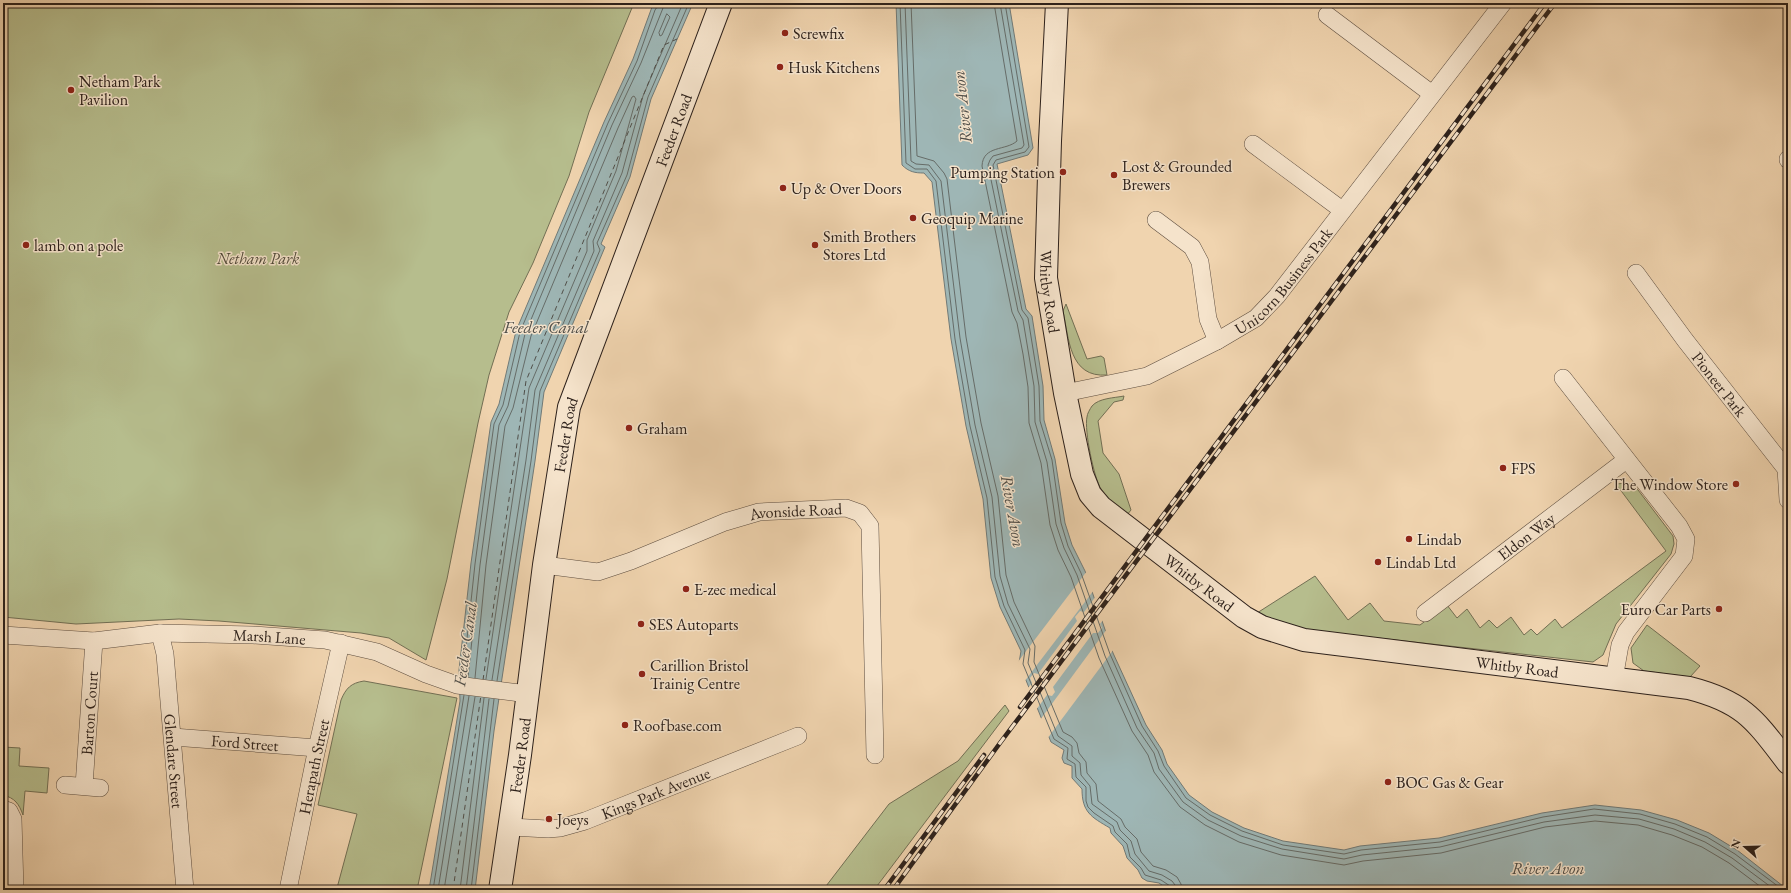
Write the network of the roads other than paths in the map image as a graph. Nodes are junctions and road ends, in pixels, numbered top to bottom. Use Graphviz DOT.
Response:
graph roads {
  1 [pos="721,3"];
  2 [pos="1057,3"];
  3 [pos="1503,3"];
  4 [pos="1327,16"];
  5 [pos="1432,94"];
  6 [pos="1253,144"];
  7 [pos="1342,210"];
  8 [pos="1156,220"];
  9 [pos="1636,273"];
  10 [pos="1217,342"];
  11 [pos="1563,378"];
  12 [pos="1065,393"];
  13 [pos="1626,460"];
  14 [pos="1788,500"];
  15 [pos="544,565"];
  16 [pos="1425,613"];
  17 [pos="160,633"];
  18 [pos="3,635"];
  19 [pos="94,641"];
  20 [pos="341,643"];
  21 [pos="1614,679"];
  22 [pos="528,694"];
  23 [pos="798,736"];
  24 [pos="172,737"];
  25 [pos="317,748"];
  26 [pos="875,755"];
  27 [pos="1788,763"];
  28 [pos="65,785"];
  29 [pos="3,809"];
  30 [pos="510,827"];
  31 [pos="15,890"];
  32 [pos="185,890"];
  33 [pos="288,890"];
  34 [pos="500,890"];
  1 -- 15 [label="street, Feeder Road"];
  2 -- 12 [label="street, Whitby Road"];
  3 -- 5 [label="street, Unicorn Business Park"];
  4 -- 5 [label="street"];
  5 -- 7 [label="street, Unicorn Business Park"];
  6 -- 7 [label="street, Unicorn Business Park"];
  7 -- 10 [label="street, Unicorn Business Park"];
  8 -- 10 [label="street, Unicorn Business Park"];
  9 -- 14 [label="street, Pioneer Park"];
  10 -- 12 [label="street, Unicorn Business Park"];
  11 -- 13 [label="street"];
  12 -- 21 [label="street, Whitby Road"];
  13 -- 16 [label="street, Eldon Way"];
  13 -- 21 [label="street"];
  15 -- 22 [label="street, Feeder Road"];
  15 -- 26 [label="street, Avonside Road"];
  17 -- 19 [label="street, Marsh Lane"];
  17 -- 20 [label="street, Marsh Lane"];
  17 -- 24 [label="street, Glendare Street"];
  18 -- 19 [label="street, Marsh Lane"];
  19 -- 28 [label="street, Barton Court"];
  20 -- 22 [label="street, Marsh Lane"];
  20 -- 25 [label="street, Herapath Street"];
  21 -- 27 [label="street, Whitby Road"];
  22 -- 30 [label="street, Feeder Road"];
  23 -- 30 [label="street, Kings Park Avenue"];
  24 -- 25 [label="street, Ford Street"];
  24 -- 32 [label="street, Glendare Street"];
  25 -- 33 [label="street, Herapath Street"];
  29 -- 31 [label="street"];
  30 -- 34 [label="street, Feeder Road"];
}
